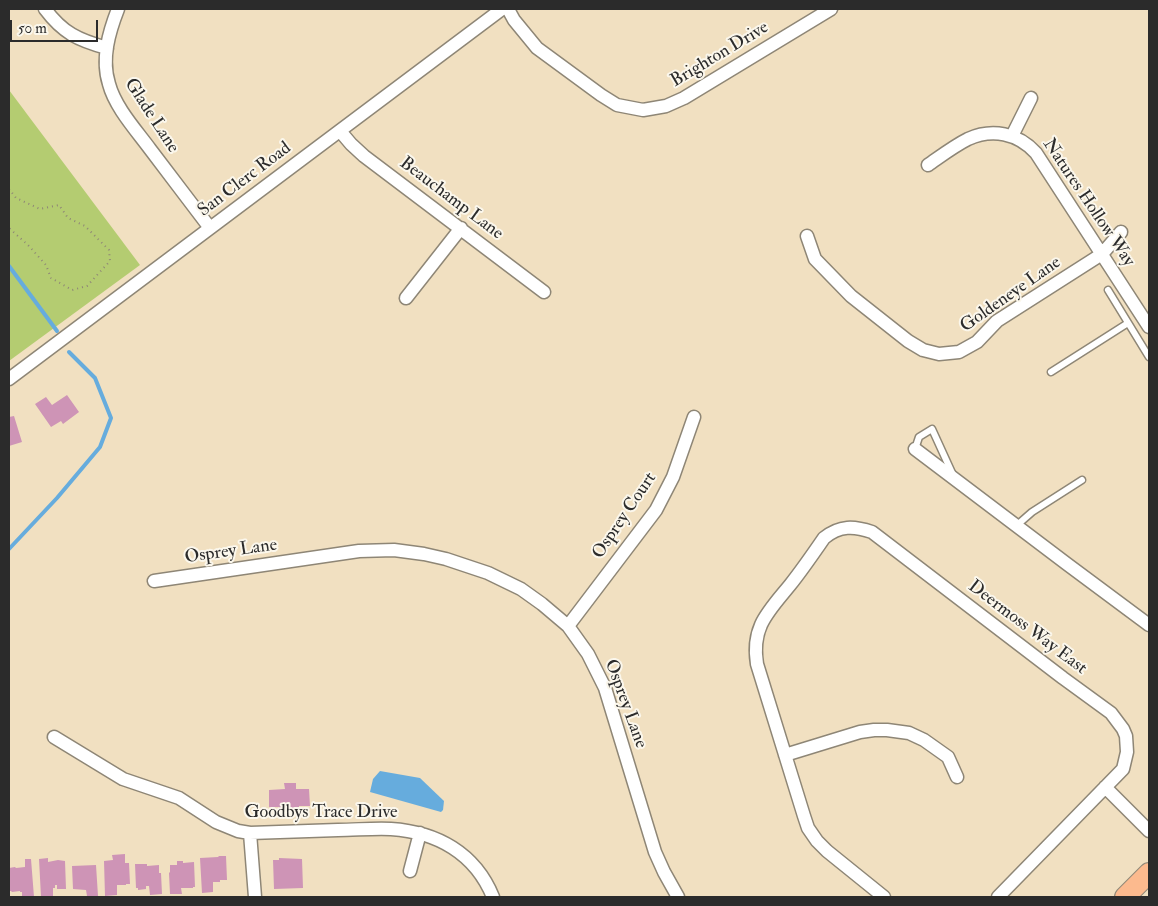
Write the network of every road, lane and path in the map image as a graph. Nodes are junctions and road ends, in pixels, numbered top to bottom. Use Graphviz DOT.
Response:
graph roads {
  1 [pos="45,9"];
  2 [pos="118,9"];
  3 [pos="502,9"];
  4 [pos="508,9"];
  5 [pos="831,9"];
  6 [pos="107,48"];
  7 [pos="1031,98"];
  8 [pos="340,131"];
  9 [pos="1012,136"];
  10 [pos="928,165"];
  11 [pos="9,189"];
  12 [pos="9,228"];
  13 [pos="210,228"];
  14 [pos="461,228"];
  15 [pos="1121,232"];
  16 [pos="807,236"];
  17 [pos="1102,254"];
  18 [pos="1108,290"];
  19 [pos="544,292"];
  20 [pos="406,298"];
  21 [pos="1128,323"];
  22 [pos="1149,327"];
  23 [pos="1149,357"];
  24 [pos="1051,372"];
  25 [pos="9,379"];
  26 [pos="694,417"];
  27 [pos="915,449"];
  28 [pos="1082,480"];
  29 [pos="956,481"];
  30 [pos="1016,526"];
  31 [pos="154,581"];
  32 [pos="1149,624"];
  33 [pos="568,626"];
  34 [pos="54,737"];
  35 [pos="785,755"];
  36 [pos="957,776"];
  37 [pos="1105,787"];
  38 [pos="1149,831"];
  39 [pos="250,833"];
  40 [pos="420,833"];
  41 [pos="410,871"];
  42 [pos="1149,873"];
  43 [pos="255,897"];
  44 [pos="493,897"];
  45 [pos="678,897"];
  46 [pos="884,897"];
  47 [pos="998,897"];
  48 [pos="1125,897"];
  1 -- 6 [label="street"];
  2 -- 6 [label="street, Glade Lane"];
  3 -- 8 [label="street, San Clerc Road"];
  4 -- 5 [label="street, Brighton Drive"];
  6 -- 13 [label="street, Glade Lane"];
  7 -- 9 [label="street"];
  8 -- 13 [label="street, San Clerc Road"];
  8 -- 14 [label="street, Beauchamp Lane"];
  9 -- 10 [label="street, Natures Hollow Way"];
  9 -- 17 [label="street, Natures Hollow Way"];
  11 -- 12 [label="path"];
  13 -- 25 [label="street, San Clerc Road"];
  14 -- 19 [label="street, Beauchamp Lane"];
  14 -- 20 [label="street"];
  15 -- 17 [label="street, Goldeneye Lane"];
  16 -- 17 [label="street, Goldeneye Lane"];
  17 -- 22 [label="street, Natures Hollow Way"];
  18 -- 21 [label="lane"];
  21 -- 23 [label="lane"];
  21 -- 24 [label="lane"];
  26 -- 33 [label="street, Osprey Court"];
  27 -- 29 [label="street"];
  27 -- 29 [label="lane"];
  28 -- 30 [label="lane"];
  29 -- 30 [label="street"];
  30 -- 32 [label="street"];
  31 -- 33 [label="street, Osprey Lane"];
  33 -- 45 [label="street, Osprey Lane"];
  34 -- 39 [label="street, Goodbys Trace Drive"];
  35 -- 36 [label="street"];
  35 -- 37 [label="street, Deermoss Way East"];
  35 -- 46 [label="street"];
  37 -- 38 [label="street"];
  37 -- 47 [label="street, Deermoss Way East"];
  39 -- 40 [label="street, Goodbys Trace Drive"];
  39 -- 43 [label="street"];
  40 -- 41 [label="street"];
  40 -- 44 [label="street, Goodbys Trace Drive"];
  42 -- 48 [label="main road"];
}
